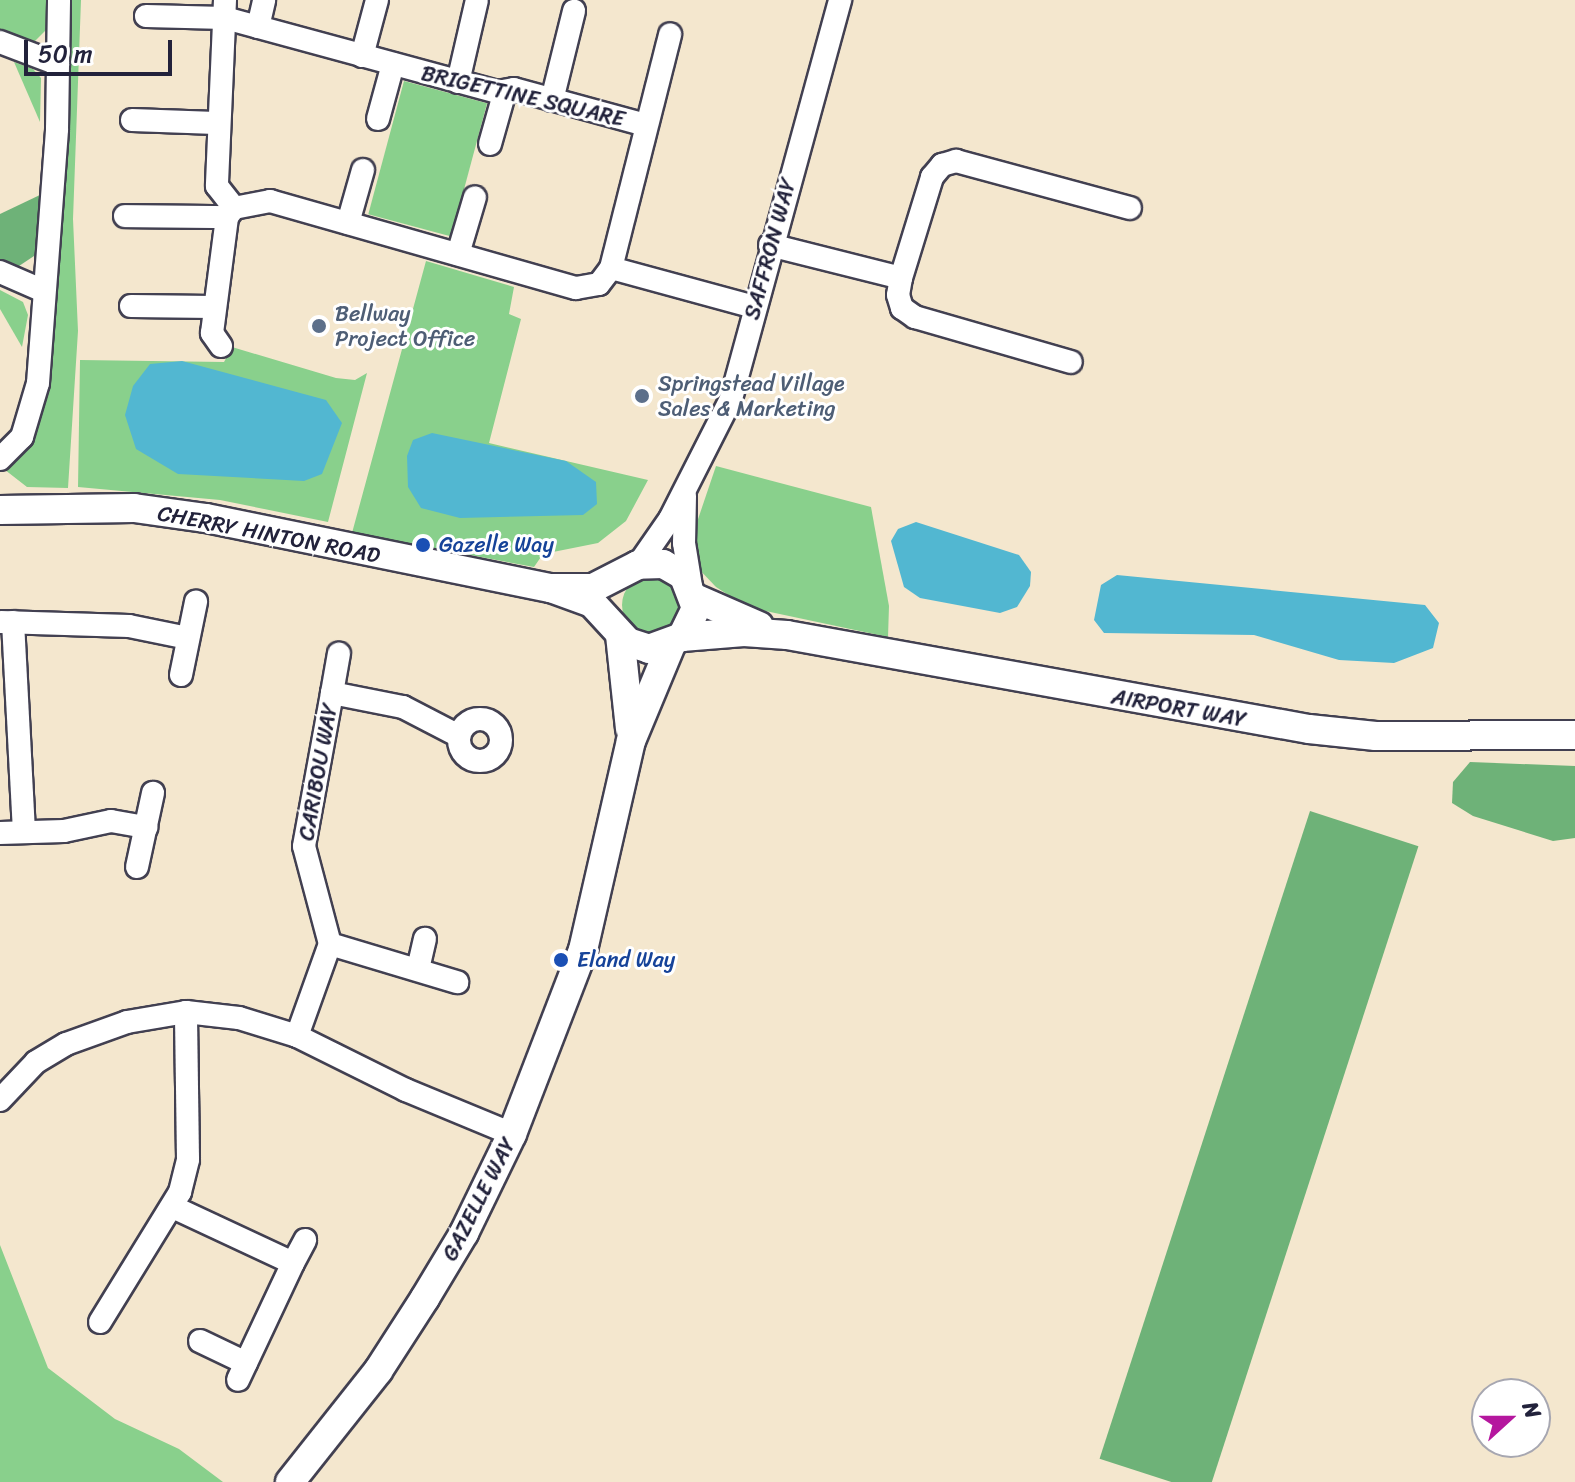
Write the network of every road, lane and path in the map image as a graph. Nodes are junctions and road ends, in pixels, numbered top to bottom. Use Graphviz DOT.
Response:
graph roads {
  1 [pos="59,0"];
  2 [pos="264,0"];
  3 [pos="377,0"];
  4 [pos="477,0"];
  5 [pos="840,0"];
  6 [pos="225,9"];
  7 [pos="574,11"];
  8 [pos="146,16"];
  9 [pos="258,27"];
  10 [pos="670,34"];
  11 [pos="0,42"];
  12 [pos="362,56"];
  13 [pos="58,64"];
  14 [pos="393,64"];
  15 [pos="458,82"];
  16 [pos="505,91"];
  17 [pos="552,100"];
  18 [pos="378,119"];
  19 [pos="132,120"];
  20 [pos="216,123"];
  21 [pos="646,125"];
  22 [pos="490,144"];
  23 [pos="363,170"];
  24 [pos="475,197"];
  25 [pos="1130,208"];
  26 [pos="230,212"];
  27 [pos="125,216"];
  28 [pos="348,223"];
  29 [pos="770,245"];
  30 [pos="458,254"];
  31 [pos="611,268"];
  32 [pos="0,272"];
  33 [pos="901,278"];
  34 [pos="44,291"];
  35 [pos="131,306"];
  36 [pos="213,307"];
  37 [pos="755,307"];
  38 [pos="221,346"];
  39 [pos="1071,362"];
  40 [pos="0,459"];
  41 [pos="685,491"];
  42 [pos="0,510"];
  43 [pos="636,566"];
  44 [pos="551,588"];
  45 [pos="693,592"];
  46 [pos="196,602"];
  47 [pos="6,622"];
  48 [pos="618,631"];
  49 [pos="787,635"];
  50 [pos="188,638"];
  51 [pos="676,641"];
  52 [pos="339,654"];
  53 [pos="181,675"];
  54 [pos="332,693"];
  55 [pos="1575,735"];
  56 [pos="459,736"];
  57 [pos="631,741"];
  58 [pos="153,793"];
  59 [pos="146,827"];
  60 [pos="24,831"];
  61 [pos="0,833"];
  62 [pos="137,867"];
  63 [pos="425,939"];
  64 [pos="330,944"];
  65 [pos="418,969"];
  66 [pos="457,982"];
  67 [pos="186,1012"];
  68 [pos="297,1036"];
  69 [pos="4,1087"];
  70 [pos="512,1134"];
  71 [pos="175,1208"];
  72 [pos="305,1240"];
  73 [pos="293,1263"];
  74 [pos="100,1322"];
  75 [pos="200,1341"];
  76 [pos="290,1482"];
  1 -- 13 [label="street"];
  2 -- 9 [label="street"];
  3 -- 12 [label="street"];
  4 -- 15 [label="street"];
  5 -- 29 [label="street, SAFFRON WAY"];
  6 -- 8 [label="street, BRIGETTINE SQUARE"];
  6 -- 9 [label="street, BRIGETTINE SQUARE"];
  6 -- 20 [label="street"];
  7 -- 17 [label="street"];
  9 -- 12 [label="street, BRIGETTINE SQUARE"];
  10 -- 21 [label="street"];
  11 -- 13 [label="street"];
  12 -- 14 [label="street, BRIGETTINE SQUARE"];
  13 -- 34 [label="street"];
  14 -- 15 [label="street, BRIGETTINE SQUARE"];
  14 -- 18 [label="street"];
  15 -- 16 [label="street, BRIGETTINE SQUARE"];
  16 -- 17 [label="street, BRIGETTINE SQUARE"];
  16 -- 22 [label="street"];
  17 -- 21 [label="street, BRIGETTINE SQUARE"];
  19 -- 20 [label="street"];
  20 -- 26 [label="street"];
  21 -- 31 [label="street, BRIGETTINE SQUARE"];
  23 -- 28 [label="street"];
  24 -- 30 [label="street"];
  25 -- 33 [label="street"];
  26 -- 27 [label="street"];
  26 -- 28 [label="street"];
  26 -- 36 [label="street"];
  28 -- 30 [label="street"];
  29 -- 33 [label="street"];
  29 -- 37 [label="street, SAFFRON WAY"];
  30 -- 31 [label="street"];
  31 -- 37 [label="street"];
  32 -- 34 [label="street"];
  33 -- 39 [label="street"];
  34 -- 40 [label="street"];
  35 -- 36 [label="street"];
  36 -- 38 [label="street"];
  37 -- 41 [label="street, SAFFRON WAY"];
  41 -- 43 [label="street, SAFFRON WAY"];
  41 -- 45 [label="street, SAFFRON WAY"];
  42 -- 44 [label="street, CHERRY HINTON ROAD"];
  43 -- 44 [label="street"];
  43 -- 45 [label="street"];
  43 -- 48 [label="street"];
  44 -- 48 [label="street"];
  45 -- 49 [label="street, AIRPORT WAY"];
  45 -- 51 [label="street"];
  46 -- 50 [label="street"];
  47 -- 50 [label="street"];
  47 -- 60 [label="street"];
  48 -- 51 [label="street"];
  48 -- 57 [label="street, GAZELLE WAY"];
  49 -- 51 [label="street, AIRPORT WAY"];
  49 -- 55 [label="street, AIRPORT WAY"];
  50 -- 53 [label="street"];
  51 -- 57 [label="street, GAZELLE WAY"];
  52 -- 54 [label="street, CARIBOU WAY"];
  54 -- 56 [label="street, CARIBOU WAY"];
  54 -- 64 [label="street, CARIBOU WAY"];
  57 -- 70 [label="street, GAZELLE WAY"];
  58 -- 59 [label="street"];
  59 -- 60 [label="street"];
  59 -- 62 [label="street"];
  60 -- 61 [label="street"];
  63 -- 65 [label="street"];
  64 -- 65 [label="street"];
  64 -- 68 [label="street"];
  65 -- 66 [label="street"];
  67 -- 68 [label="street"];
  67 -- 69 [label="street"];
  67 -- 71 [label="street"];
  68 -- 70 [label="street"];
  70 -- 76 [label="street, GAZELLE WAY"];
  71 -- 73 [label="street"];
  71 -- 74 [label="street"];
  72 -- 73 [label="street"];
  73 -- 75 [label="street"];
}
